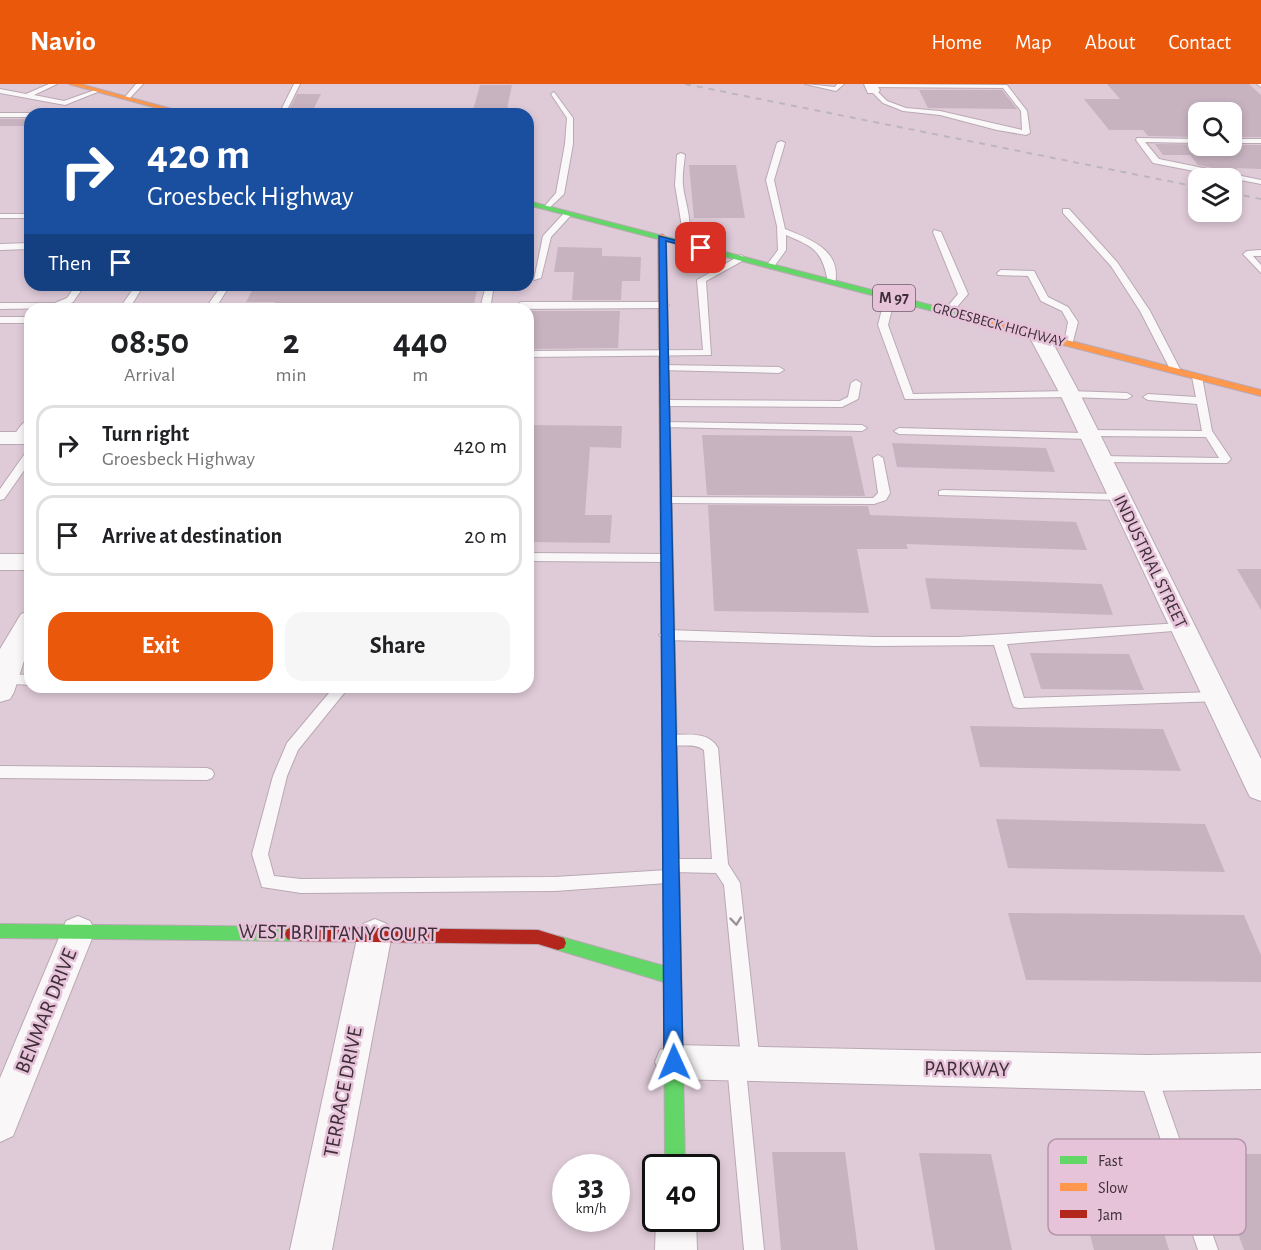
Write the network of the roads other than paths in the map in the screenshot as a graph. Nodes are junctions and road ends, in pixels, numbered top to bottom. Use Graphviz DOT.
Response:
graph roads {
  1 [pos="54,84"];
  2 [pos="72,84"];
  3 [pos="140,84"];
  4 [pos="297,84"];
  5 [pos="808,84"];
  6 [pos="841,84"];
  7 [pos="871,87"];
  8 [pos="0,91"];
  9 [pos="97,91"];
  10 [pos="554,94"];
  11 [pos="23,95"];
  12 [pos="127,98"];
  13 [pos="13,100"];
  14 [pos="7,106"];
  15 [pos="164,108"];
  16 [pos="282,108"];
  17 [pos="0,113"];
  18 [pos="24,115"];
  19 [pos="1242,135"];
  20 [pos="1261,135"];
  21 [pos="1188,141"];
  22 [pos="1242,141"];
  23 [pos="1261,141"];
  24 [pos="781,143"];
  25 [pos="681,154"];
  26 [pos="1261,182"];
  27 [pos="534,205"];
  28 [pos="547,208"];
  29 [pos="1066,211"];
  30 [pos="569,213"];
  31 [pos="0,216"];
  32 [pos="24,216"];
  33 [pos="781,230"];
  34 [pos="937,232"];
  35 [pos="662,237"];
  36 [pos="680,242"];
  37 [pos="24,246"];
  38 [pos="0,247"];
  39 [pos="1261,253"];
  40 [pos="741,258"];
  41 [pos="770,266"];
  42 [pos="1261,270"];
  43 [pos="1001,273"];
  44 [pos="537,278"];
  45 [pos="832,282"];
  46 [pos="77,291"];
  47 [pos="890,297"];
  48 [pos="63,303"];
  49 [pos="534,305"];
  50 [pos="664,305"];
  51 [pos="0,306"];
  52 [pos="24,306"];
  53 [pos="948,312"];
  54 [pos="0,320"];
  55 [pos="24,320"];
  56 [pos="1039,336"];
  57 [pos="1069,343"];
  58 [pos="534,354"];
  59 [pos="664,358"];
  60 [pos="779,370"];
  61 [pos="1176,371"];
  62 [pos="1197,377"];
  63 [pos="856,383"];
  64 [pos="1261,393"];
  65 [pos="1070,394"];
  66 [pos="1127,396"];
  67 [pos="1148,398"];
  68 [pos="1203,401"];
  69 [pos="664,403"];
  70 [pos="664,425"];
  71 [pos="862,428"];
  72 [pos="899,431"];
  73 [pos="1089,434"];
  74 [pos="1210,434"];
  75 [pos="22,438"];
  76 [pos="878,458"];
  77 [pos="1101,459"];
  78 [pos="943,494"];
  79 [pos="1119,496"];
  80 [pos="0,497"];
  81 [pos="666,500"];
  82 [pos="534,557"];
  83 [pos="666,558"];
  84 [pos="0,562"];
  85 [pos="24,562"];
  86 [pos="1181,627"];
  87 [pos="24,630"];
  88 [pos="666,635"];
  89 [pos="999,640"];
  90 [pos="11,684"];
  91 [pos="337,693"];
  92 [pos="1215,697"];
  93 [pos="668,740"];
  94 [pos="0,772"];
  95 [pos="207,774"];
  96 [pos="1261,789"];
  97 [pos="720,866"];
  98 [pos="669,871"];
  99 [pos="0,931"];
  100 [pos="78,931"];
  101 [pos="375,934"];
  102 [pos="671,976"];
  103 [pos="674,1062"];
  104 [pos="744,1065"];
  105 [pos="1261,1071"];
  106 [pos="1147,1073"];
  107 [pos="0,1124"];
  108 [pos="1170,1139"];
  109 [pos="675,1154"];
  110 [pos="676,1232"];
  111 [pos="1203,1235"];
  112 [pos="311,1250"];
  113 [pos="676,1250"];
  114 [pos="754,1250"];
  115 [pos="1208,1250"];
  1 -- 11 [label="lane"];
  2 -- 9 [label="street"];
  3 -- 12 [label="lane"];
  4 -- 16 [label="lane"];
  5 -- 6 [label="lane"];
  7 -- 7 [label="lane"];
  8 -- 11 [label="lane"];
  9 -- 11 [label="lane"];
  9 -- 12 [label="street"];
  10 -- 28 [label="lane"];
  11 -- 13 [label="lane"];
  12 -- 15 [label="street"];
  14 -- 17 [label="lane"];
  17 -- 18 [label="lane"];
  19 -- 20 [label="lane"];
  21 -- 26 [label="lane"];
  22 -- 23 [label="lane"];
  24 -- 33 [label="lane"];
  25 -- 36 [label="lane"];
  27 -- 28 [label="street, GROESBECK HIGHWAY / M 97"];
  28 -- 30 [label="street, GROESBECK HIGHWAY / M 97"];
  29 -- 61 [label="lane"];
  30 -- 35 [label="street, GROESBECK HIGHWAY / M 97"];
  30 -- 44 [label="lane"];
  31 -- 32 [label="lane"];
  33 -- 41 [label="lane"];
  33 -- 45 [label="lane"];
  34 -- 53 [label="lane"];
  35 -- 36 [label="street, GROESBECK HIGHWAY / M 97"];
  35 -- 50 [label="street"];
  36 -- 40 [label="street, GROESBECK HIGHWAY / M 97"];
  37 -- 38 [label="lane"];
  39 -- 42 [label="lane"];
  40 -- 41 [label="street, GROESBECK HIGHWAY / M 97"];
  40 -- 59 [label="lane"];
  41 -- 45 [label="street, GROESBECK HIGHWAY / M 97"];
  43 -- 57 [label="lane"];
  45 -- 47 [label="street, GROESBECK HIGHWAY / M 97"];
  46 -- 48 [label="lane"];
  47 -- 53 [label="street, GROESBECK HIGHWAY / M 97"];
  47 -- 65 [label="lane"];
  49 -- 50 [label="lane"];
  50 -- 59 [label="street"];
  51 -- 52 [label="lane"];
  53 -- 56 [label="street, GROESBECK HIGHWAY / M 97"];
  54 -- 55 [label="lane"];
  56 -- 57 [label="street, GROESBECK HIGHWAY / M 97"];
  56 -- 65 [label="street, INDUSTRIAL STREET"];
  57 -- 61 [label="street, GROESBECK HIGHWAY / M 97"];
  58 -- 59 [label="lane"];
  59 -- 60 [label="lane"];
  59 -- 69 [label="street"];
  61 -- 62 [label="street, GROESBECK HIGHWAY / M 97"];
  62 -- 64 [label="street, GROESBECK HIGHWAY / M 97"];
  62 -- 68 [label="lane"];
  63 -- 69 [label="lane"];
  65 -- 66 [label="lane"];
  65 -- 73 [label="street, INDUSTRIAL STREET"];
  67 -- 68 [label="lane"];
  68 -- 74 [label="lane"];
  69 -- 70 [label="street"];
  70 -- 71 [label="lane"];
  70 -- 81 [label="street"];
  72 -- 73 [label="lane"];
  73 -- 74 [label="lane"];
  73 -- 77 [label="street, INDUSTRIAL STREET"];
  74 -- 77 [label="lane"];
  75 -- 80 [label="lane"];
  76 -- 81 [label="lane"];
  77 -- 79 [label="street, INDUSTRIAL STREET"];
  78 -- 79 [label="lane"];
  79 -- 86 [label="street, INDUSTRIAL STREET"];
  81 -- 83 [label="street"];
  82 -- 83 [label="lane"];
  83 -- 88 [label="street"];
  84 -- 85 [label="street"];
  86 -- 89 [label="lane"];
  86 -- 92 [label="street, INDUSTRIAL STREET"];
  87 -- 90 [label="street"];
  88 -- 89 [label="lane"];
  88 -- 93 [label="street"];
  89 -- 92 [label="lane"];
  91 -- 98 [label="lane"];
  92 -- 96 [label="street, INDUSTRIAL STREET"];
  93 -- 97 [label="lane"];
  93 -- 98 [label="street"];
  94 -- 95 [label="lane"];
  97 -- 98 [label="lane"];
  97 -- 104 [label="lane, one-way"];
  98 -- 102 [label="street"];
  99 -- 100 [label="street, WEST BRITTANY COURT"];
  100 -- 101 [label="street, WEST BRITTANY COURT"];
  100 -- 107 [label="street, BENMAR DRIVE"];
  101 -- 102 [label="street, WEST BRITTANY COURT"];
  101 -- 112 [label="street, TERRACE DRIVE"];
  102 -- 103 [label="street"];
  103 -- 104 [label="street, PARKWAY"];
  103 -- 109 [label="street"];
  104 -- 106 [label="street, PARKWAY"];
  104 -- 114 [label="lane"];
  105 -- 106 [label="street, PARKWAY"];
  106 -- 108 [label="lane"];
  110 -- 113 [label="street"];
  111 -- 115 [label="lane"];
}
